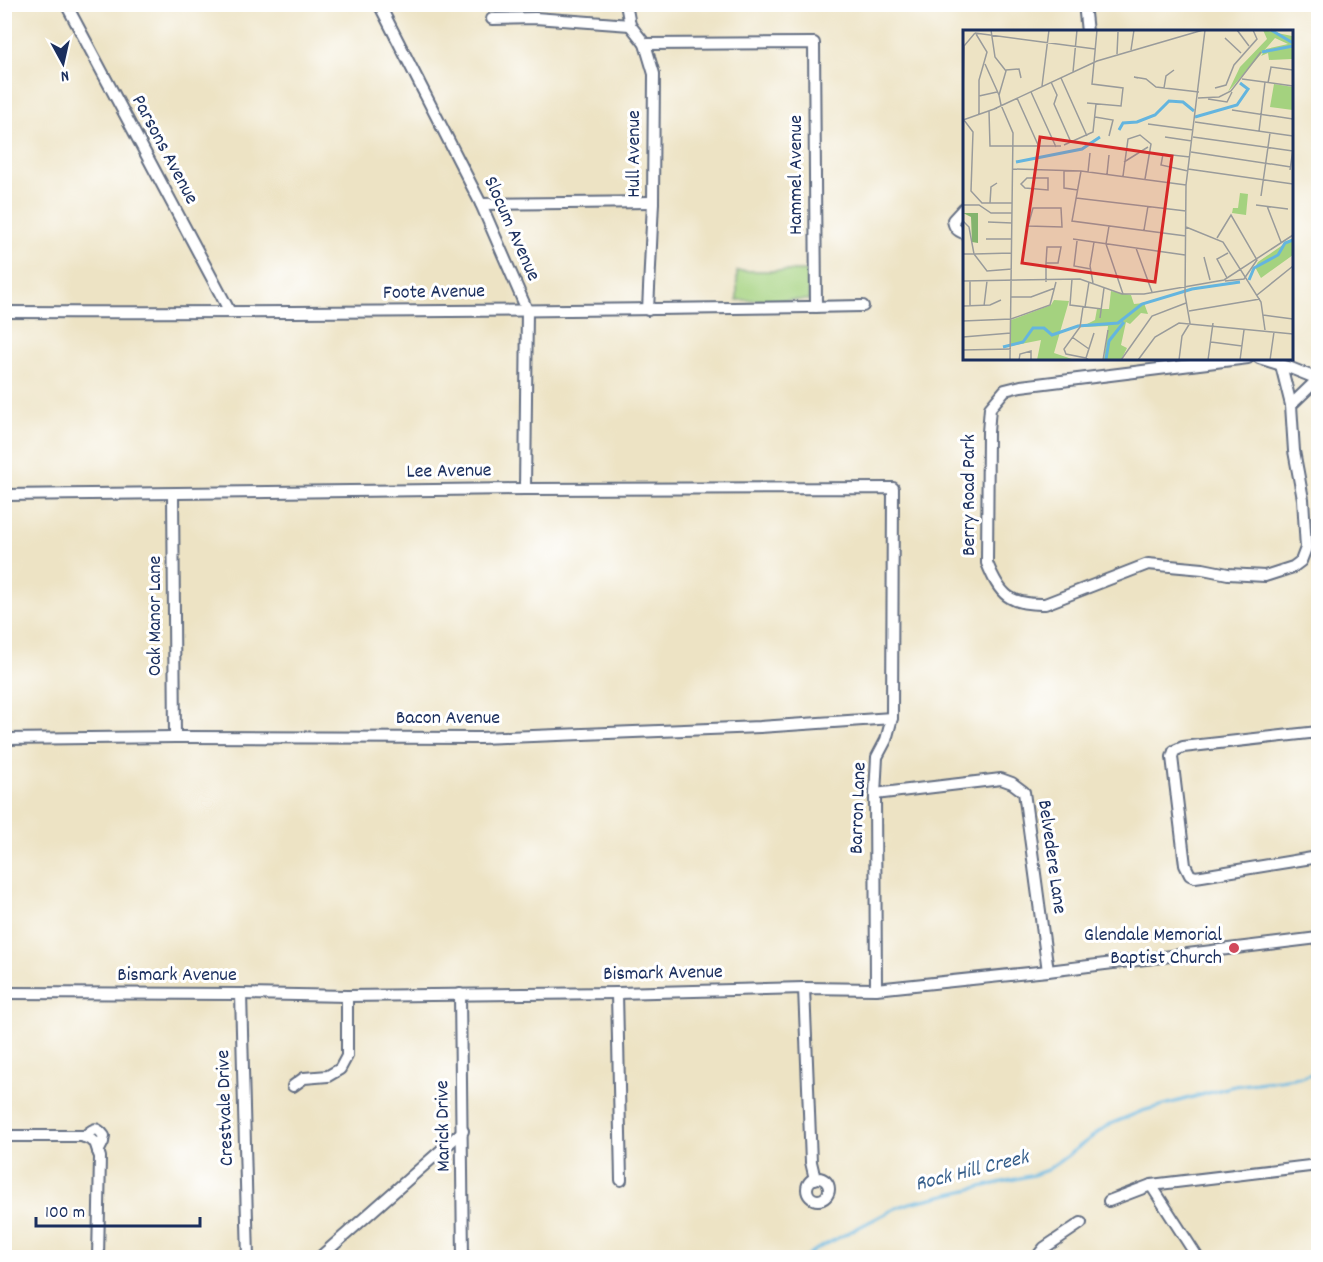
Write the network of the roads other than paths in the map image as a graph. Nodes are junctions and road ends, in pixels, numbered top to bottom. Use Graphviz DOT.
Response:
graph roads {
  1 [pos="66,4"];
  2 [pos="380,4"];
  3 [pos="626,4"];
  4 [pos="1084,4"];
  5 [pos="492,19"];
  6 [pos="630,25"];
  7 [pos="1087,30"];
  8 [pos="645,44"];
  9 [pos="653,202"];
  10 [pos="481,204"];
  11 [pos="963,209"];
  12 [pos="963,233"];
  13 [pos="863,306"];
  14 [pos="816,307"];
  15 [pos="527,310"];
  16 [pos="648,310"];
  17 [pos="4,312"];
  18 [pos="231,312"];
  19 [pos="1232,360"];
  20 [pos="1266,360"];
  21 [pos="1281,364"];
  22 [pos="1318,378"];
  23 [pos="1292,405"];
  24 [pos="893,488"];
  25 [pos="525,489"];
  26 [pos="173,494"];
  27 [pos="4,495"];
  28 [pos="892,718"];
  29 [pos="1318,732"];
  30 [pos="174,737"];
  31 [pos="4,739"];
  32 [pos="875,794"];
  33 [pos="1318,857"];
  34 [pos="1318,938"];
  35 [pos="1048,971"];
  36 [pos="804,988"];
  37 [pos="876,989"];
  38 [pos="4,993"];
  39 [pos="617,993"];
  40 [pos="241,994"];
  41 [pos="460,994"];
  42 [pos="347,996"];
  43 [pos="293,1086"];
  44 [pos="463,1131"];
  45 [pos="4,1136"];
  46 [pos="1318,1165"];
  47 [pos="815,1179"];
  48 [pos="621,1180"];
  49 [pos="1151,1185"];
  50 [pos="1109,1201"];
  51 [pos="1081,1223"];
  52 [pos="98,1257"];
  53 [pos="248,1257"];
  54 [pos="319,1257"];
  55 [pos="463,1257"];
  56 [pos="1036,1257"];
  57 [pos="1198,1257"];
  1 -- 18 [label="street, Parsons Avenue"];
  2 -- 10 [label="street, Slocum Avenue"];
  3 -- 6 [label="street, Hull Avenue"];
  4 -- 7 [label="street"];
  5 -- 6 [label="street"];
  6 -- 8 [label="street, Hull Avenue"];
  8 -- 9 [label="street, Hull Avenue"];
  8 -- 14 [label="street, Hammel Avenue"];
  9 -- 10 [label="street"];
  9 -- 16 [label="street, Hull Avenue"];
  10 -- 15 [label="street, Slocum Avenue"];
  11 -- 12 [label="street"];
  13 -- 14 [label="street, Foote Avenue"];
  14 -- 16 [label="street, Foote Avenue"];
  15 -- 16 [label="street, Foote Avenue"];
  15 -- 18 [label="street, Foote Avenue"];
  15 -- 25 [label="street, Slocum Avenue"];
  17 -- 18 [label="street, Foote Avenue"];
  19 -- 23 [label="street, Berry Road Park"];
  20 -- 21 [label="street"];
  21 -- 22 [label="street"];
  21 -- 23 [label="street, Berry Road Park"];
  22 -- 23 [label="street"];
  24 -- 25 [label="street, Lee Avenue"];
  24 -- 28 [label="street, Barron Lane"];
  25 -- 26 [label="street, Lee Avenue"];
  26 -- 27 [label="street, Lee Avenue"];
  26 -- 30 [label="street, Oak Manor Lane"];
  28 -- 30 [label="street, Bacon Avenue"];
  28 -- 32 [label="street, Barron Lane"];
  29 -- 33 [label="street"];
  30 -- 31 [label="street, Bacon Avenue"];
  32 -- 35 [label="street, Belvedere Lane"];
  32 -- 37 [label="street, Barron Lane"];
  34 -- 35 [label="street, Bismark Avenue"];
  35 -- 37 [label="street, Bismark Avenue"];
  36 -- 37 [label="street, Bismark Avenue"];
  36 -- 39 [label="street, Bismark Avenue"];
  36 -- 47 [label="street"];
  38 -- 40 [label="street, Bismark Avenue"];
  39 -- 41 [label="street, Bismark Avenue"];
  39 -- 48 [label="street"];
  40 -- 42 [label="street, Bismark Avenue"];
  40 -- 53 [label="street, Crestvale Drive"];
  41 -- 42 [label="street, Bismark Avenue"];
  41 -- 44 [label="street, Marick Drive"];
  42 -- 43 [label="street"];
  44 -- 54 [label="street"];
  44 -- 55 [label="street, Marick Drive"];
  45 -- 52 [label="street"];
  46 -- 49 [label="street"];
  49 -- 50 [label="street"];
  49 -- 57 [label="street"];
  51 -- 56 [label="street"];
}
